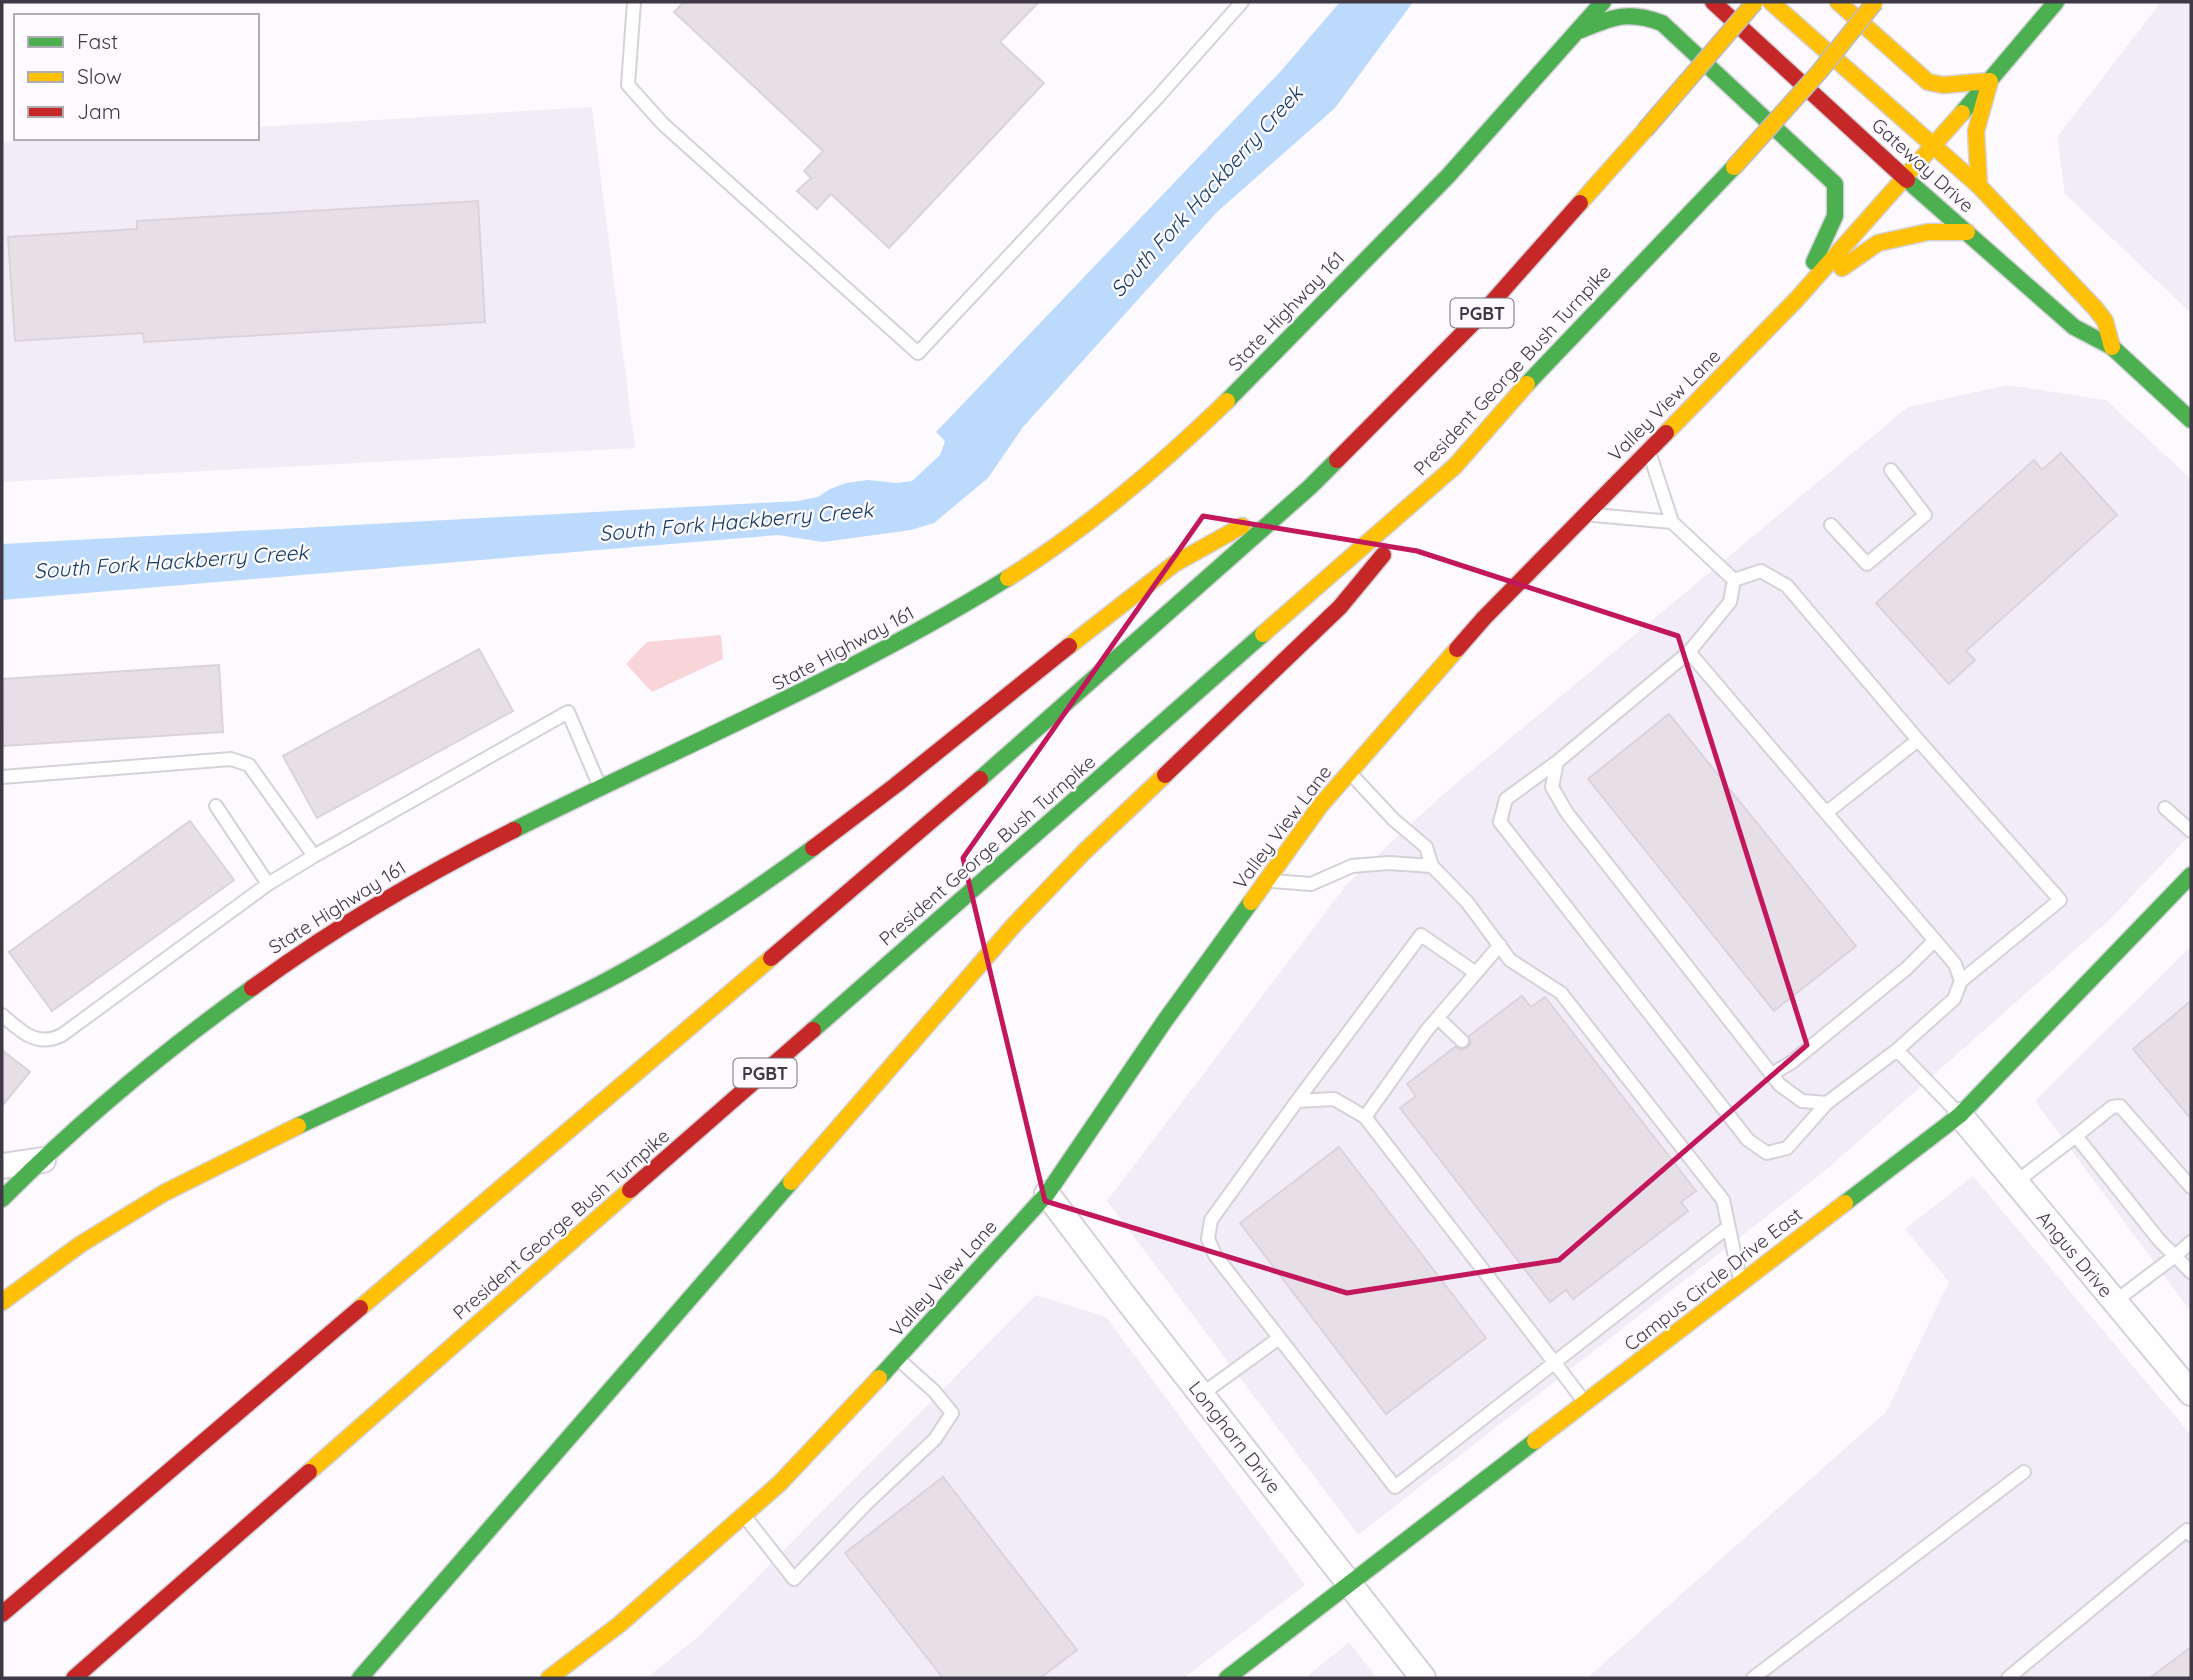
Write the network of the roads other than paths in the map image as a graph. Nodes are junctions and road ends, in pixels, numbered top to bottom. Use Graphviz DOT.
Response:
graph roads {
  1 [pos="634,2"];
  2 [pos="1242,2"];
  3 [pos="1603,2"];
  4 [pos="1713,2"];
  5 [pos="1755,2"];
  6 [pos="1771,2"];
  7 [pos="1838,2"];
  8 [pos="1875,2"];
  9 [pos="2056,2"];
  10 [pos="1576,32"];
  11 [pos="1990,81"];
  12 [pos="1934,144"];
  13 [pos="1905,178"];
  14 [pos="1979,186"];
  15 [pos="1967,232"];
  16 [pos="1796,300"];
  17 [pos="2112,347"];
  18 [pos="2191,420"];
  19 [pos="1649,451"];
  20 [pos="1455,466"];
  21 [pos="1891,470"];
  22 [pos="1310,487"];
  23 [pos="1587,514"];
  24 [pos="1672,522"];
  25 [pos="1831,525"];
  26 [pos="1734,580"];
  27 [pos="1689,652"];
  28 [pos="1918,740"];
  29 [pos="1557,762"];
  30 [pos="1349,773"];
  31 [pos="2,777"];
  32 [pos="601,789"];
  33 [pos="216,806"];
  34 [pos="2165,808"];
  35 [pos="1826,813"];
  36 [pos="2191,831"];
  37 [pos="314,856"];
  38 [pos="1432,866"];
  39 [pos="2191,875"];
  40 [pos="1267,880"];
  41 [pos="268,884"];
  42 [pos="1935,940"];
  43 [pos="1500,946"];
  44 [pos="1476,973"];
  45 [pos="1961,981"];
  46 [pos="2,1015"];
  47 [pos="1438,1018"];
  48 [pos="1462,1041"];
  49 [pos="1897,1050"];
  50 [pos="1772,1074"];
  51 [pos="1297,1101"];
  52 [pos="1827,1103"];
  53 [pos="1960,1115"];
  54 [pos="1364,1116"];
  55 [pos="2076,1136"];
  56 [pos="43,1160"];
  57 [pos="2,1166"];
  58 [pos="2016,1182"];
  59 [pos="2191,1187"];
  60 [pos="1047,1194"];
  61 [pos="2,1199"];
  62 [pos="1728,1227"];
  63 [pos="2191,1242"];
  64 [pos="2175,1256"];
  65 [pos="2191,1272"];
  66 [pos="1741,1284"];
  67 [pos="2115,1302"];
  68 [pos="2,1303"];
  69 [pos="1279,1338"];
  70 [pos="898,1359"];
  71 [pos="1554,1363"];
  72 [pos="2191,1393"];
  73 [pos="1202,1394"];
  74 [pos="1585,1403"];
  75 [pos="2024,1472"];
  76 [pos="744,1515"];
  77 [pos="2191,1535"];
  78 [pos="1351,1583"];
  79 [pos="2,1614"];
  80 [pos="74,1678"];
  81 [pos="360,1678"];
  82 [pos="549,1678"];
  83 [pos="1227,1678"];
  84 [pos="1423,1678"];
  85 [pos="1753,1678"];
  86 [pos="2008,1678"];
  1 -- 2 [label="lane"];
  3 -- 10 [label="main road, State Highway 161"];
  4 -- 13 [label="main road, Gateway Drive"];
  5 -- 22 [label="main road, PGBT, bridge"];
  6 -- 12 [label="main road, Gateway Drive"];
  7 -- 11 [label="main road"];
  8 -- 20 [label="main road, President George Bush Turnpike / PGBT, bridge"];
  9 -- 11 [label="main road, Valley View Lane"];
  10 -- 16 [label="main road"];
  10 -- 32 [label="main road, State Highway 161"];
  11 -- 12 [label="main road, Valley View Lane"];
  11 -- 14 [label="main road"];
  12 -- 13 [label="main road, Valley View Lane"];
  12 -- 14 [label="main road, Gateway Drive"];
  13 -- 15 [label="main road, Gateway Drive"];
  13 -- 16 [label="main road, Valley View Lane"];
  14 -- 17 [label="main road, Gateway Drive"];
  15 -- 16 [label="main road"];
  15 -- 17 [label="main road, Gateway Drive"];
  16 -- 19 [label="main road, Valley View Lane"];
  17 -- 18 [label="main road, Gateway Drive"];
  19 -- 23 [label="main road, Valley View Lane"];
  19 -- 24 [label="lane"];
  20 -- 80 [label="main road, President George Bush Turnpike / PGBT"];
  20 -- 81 [label="main road"];
  21 -- 25 [label="lane"];
  22 -- 68 [label="main road"];
  22 -- 79 [label="main road, PGBT"];
  23 -- 24 [label="lane"];
  23 -- 30 [label="main road, Valley View Lane"];
  24 -- 26 [label="lane"];
  26 -- 27 [label="lane"];
  26 -- 28 [label="lane"];
  27 -- 29 [label="lane"];
  27 -- 35 [label="lane"];
  28 -- 35 [label="lane"];
  28 -- 45 [label="lane"];
  29 -- 50 [label="lane"];
  29 -- 52 [label="lane"];
  30 -- 38 [label="lane"];
  30 -- 40 [label="main road, Valley View Lane"];
  31 -- 37 [label="lane"];
  32 -- 37 [label="lane"];
  32 -- 56 [label="main road, State Highway 161"];
  33 -- 41 [label="lane"];
  34 -- 36 [label="lane"];
  35 -- 42 [label="lane"];
  37 -- 41 [label="lane"];
  38 -- 40 [label="lane"];
  38 -- 43 [label="lane"];
  39 -- 53 [label="main road, Campus Circle Drive East"];
  40 -- 60 [label="main road, Valley View Lane"];
  41 -- 46 [label="lane"];
  42 -- 45 [label="lane"];
  42 -- 50 [label="lane"];
  43 -- 44 [label="lane"];
  43 -- 62 [label="lane"];
  44 -- 47 [label="lane"];
  44 -- 51 [label="lane"];
  45 -- 49 [label="lane"];
  47 -- 48 [label="lane"];
  47 -- 54 [label="lane"];
  49 -- 52 [label="lane"];
  49 -- 53 [label="lane"];
  50 -- 52 [label="lane"];
  51 -- 54 [label="lane"];
  51 -- 69 [label="lane"];
  53 -- 58 [label="street, Angus Drive"];
  53 -- 66 [label="main road, Campus Circle Drive East"];
  54 -- 71 [label="lane"];
  55 -- 58 [label="lane"];
  55 -- 59 [label="lane"];
  55 -- 64 [label="lane"];
  56 -- 57 [label="street"];
  56 -- 61 [label="main road, State Highway 161"];
  58 -- 67 [label="street, Angus Drive"];
  60 -- 70 [label="main road, Valley View Lane"];
  60 -- 73 [label="street, Longhorn Drive"];
  62 -- 66 [label="lane"];
  62 -- 71 [label="lane"];
  63 -- 64 [label="lane"];
  64 -- 65 [label="lane"];
  64 -- 67 [label="lane"];
  66 -- 74 [label="main road, Campus Circle Drive East"];
  67 -- 72 [label="street, Angus Drive"];
  69 -- 71 [label="lane"];
  69 -- 73 [label="lane"];
  70 -- 76 [label="main road, Valley View Lane"];
  70 -- 76 [label="lane"];
  71 -- 74 [label="lane"];
  73 -- 78 [label="street, Longhorn Drive"];
  74 -- 78 [label="main road, Campus Circle Drive East"];
  75 -- 85 [label="lane"];
  76 -- 82 [label="main road, Valley View Lane"];
  77 -- 86 [label="lane"];
  78 -- 83 [label="main road, Campus Circle Drive East"];
  78 -- 84 [label="street, Longhorn Drive"];
}
